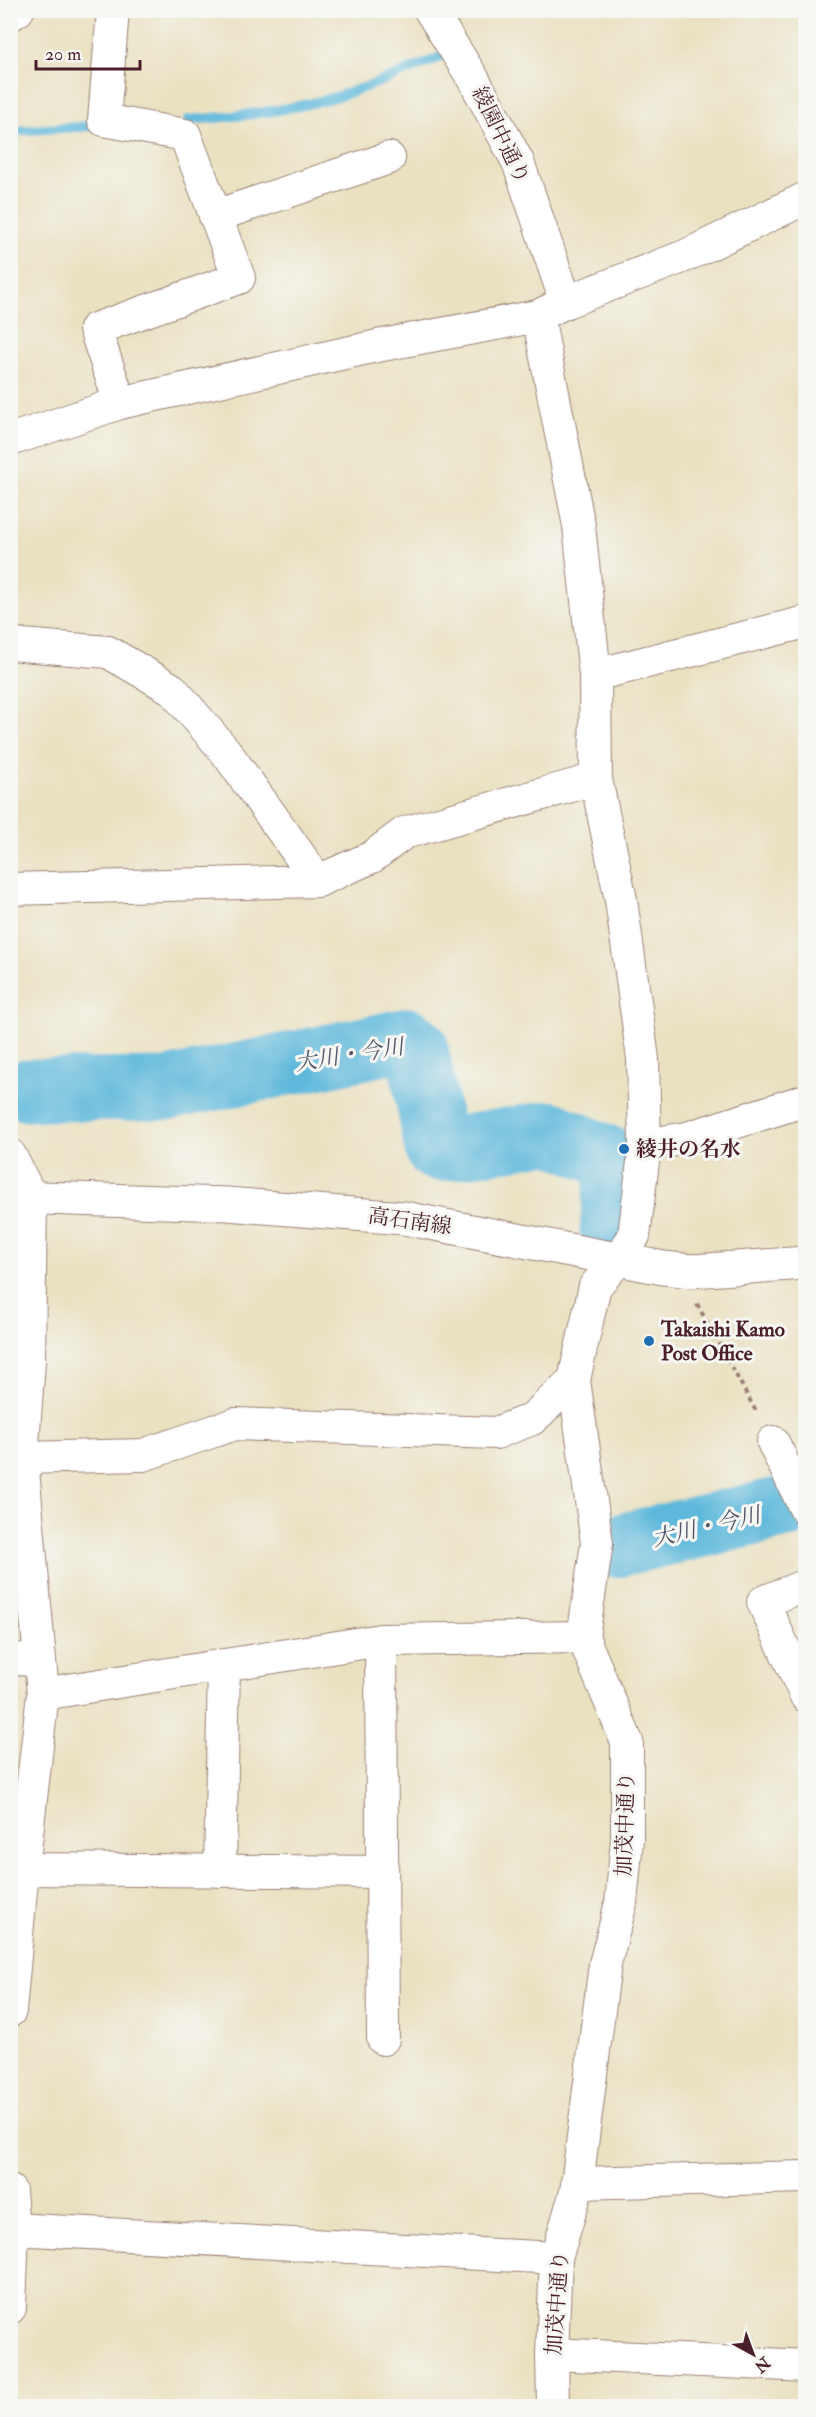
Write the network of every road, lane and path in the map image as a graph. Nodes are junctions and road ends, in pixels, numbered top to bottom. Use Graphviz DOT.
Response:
graph roads {
  1 [pos="18,10"];
  2 [pos="113,10"];
  3 [pos="430,10"];
  4 [pos="10,15"];
  5 [pos="389,158"];
  6 [pos="802,209"];
  7 [pos="215,216"];
  8 [pos="552,309"];
  9 [pos="120,403"];
  10 [pos="10,440"];
  11 [pos="806,622"];
  12 [pos="10,644"];
  13 [pos="595,675"];
  14 [pos="596,779"];
  15 [pos="318,881"];
  16 [pos="10,889"];
  17 [pos="806,1100"];
  18 [pos="645,1145"];
  19 [pos="10,1155"];
  20 [pos="21,1197"];
  21 [pos="620,1258"];
  22 [pos="806,1263"];
  23 [pos="692,1271"];
  24 [pos="20,1362"];
  25 [pos="574,1380"];
  26 [pos="773,1442"];
  27 [pos="22,1458"];
  28 [pos="806,1510"];
  29 [pos="806,1585"];
  30 [pos="583,1637"];
  31 [pos="381,1640"];
  32 [pos="25,1659"];
  33 [pos="224,1665"];
  34 [pos="43,1694"];
  35 [pos="806,1696"];
  36 [pos="23,1869"];
  37 [pos="220,1871"];
  38 [pos="382,1872"];
  39 [pos="10,2011"];
  40 [pos="383,2039"];
  41 [pos="806,2177"];
  42 [pos="577,2183"];
  43 [pos="10,2190"];
  44 [pos="13,2229"];
  45 [pos="556,2258"];
  46 [pos="10,2308"];
  47 [pos="552,2354"];
  48 [pos="806,2366"];
  49 [pos="553,2406"];
  1 -- 4 [label="street"];
  2 -- 7 [label="street"];
  3 -- 8 [label="street, 綾園中通り"];
  5 -- 7 [label="street"];
  6 -- 8 [label="street"];
  7 -- 9 [label="street"];
  8 -- 9 [label="street"];
  8 -- 13 [label="street, 綾園中通り"];
  9 -- 10 [label="street"];
  11 -- 13 [label="street"];
  12 -- 15 [label="street"];
  13 -- 14 [label="street, 綾園中通り"];
  14 -- 15 [label="street"];
  14 -- 18 [label="street, 綾園中通り"];
  15 -- 16 [label="street"];
  17 -- 18 [label="street"];
  18 -- 21 [label="street, 綾園中通り"];
  19 -- 20 [label="street"];
  20 -- 21 [label="street, 高石南線"];
  20 -- 24 [label="street"];
  21 -- 23 [label="street, 高石南線"];
  21 -- 25 [label="street"];
  22 -- 23 [label="street, 高石南線"];
  23 -- 26 [label="path"];
  24 -- 27 [label="street"];
  25 -- 27 [label="street"];
  25 -- 30 [label="street"];
  26 -- 28 [label="street"];
  27 -- 32 [label="street"];
  29 -- 35 [label="street"];
  30 -- 31 [label="street"];
  30 -- 42 [label="street, 加茂中通り"];
  31 -- 33 [label="street"];
  31 -- 38 [label="street"];
  32 -- 34 [label="street"];
  33 -- 34 [label="street"];
  33 -- 37 [label="street"];
  34 -- 36 [label="street"];
  36 -- 37 [label="street"];
  36 -- 39 [label="street"];
  37 -- 38 [label="street"];
  38 -- 40 [label="street"];
  41 -- 42 [label="street"];
  42 -- 45 [label="street, 加茂中通り"];
  43 -- 44 [label="street"];
  44 -- 45 [label="street"];
  44 -- 46 [label="street"];
  45 -- 47 [label="street, 加茂中通り"];
  47 -- 48 [label="street"];
  47 -- 49 [label="street, 加茂中通り"];
}
